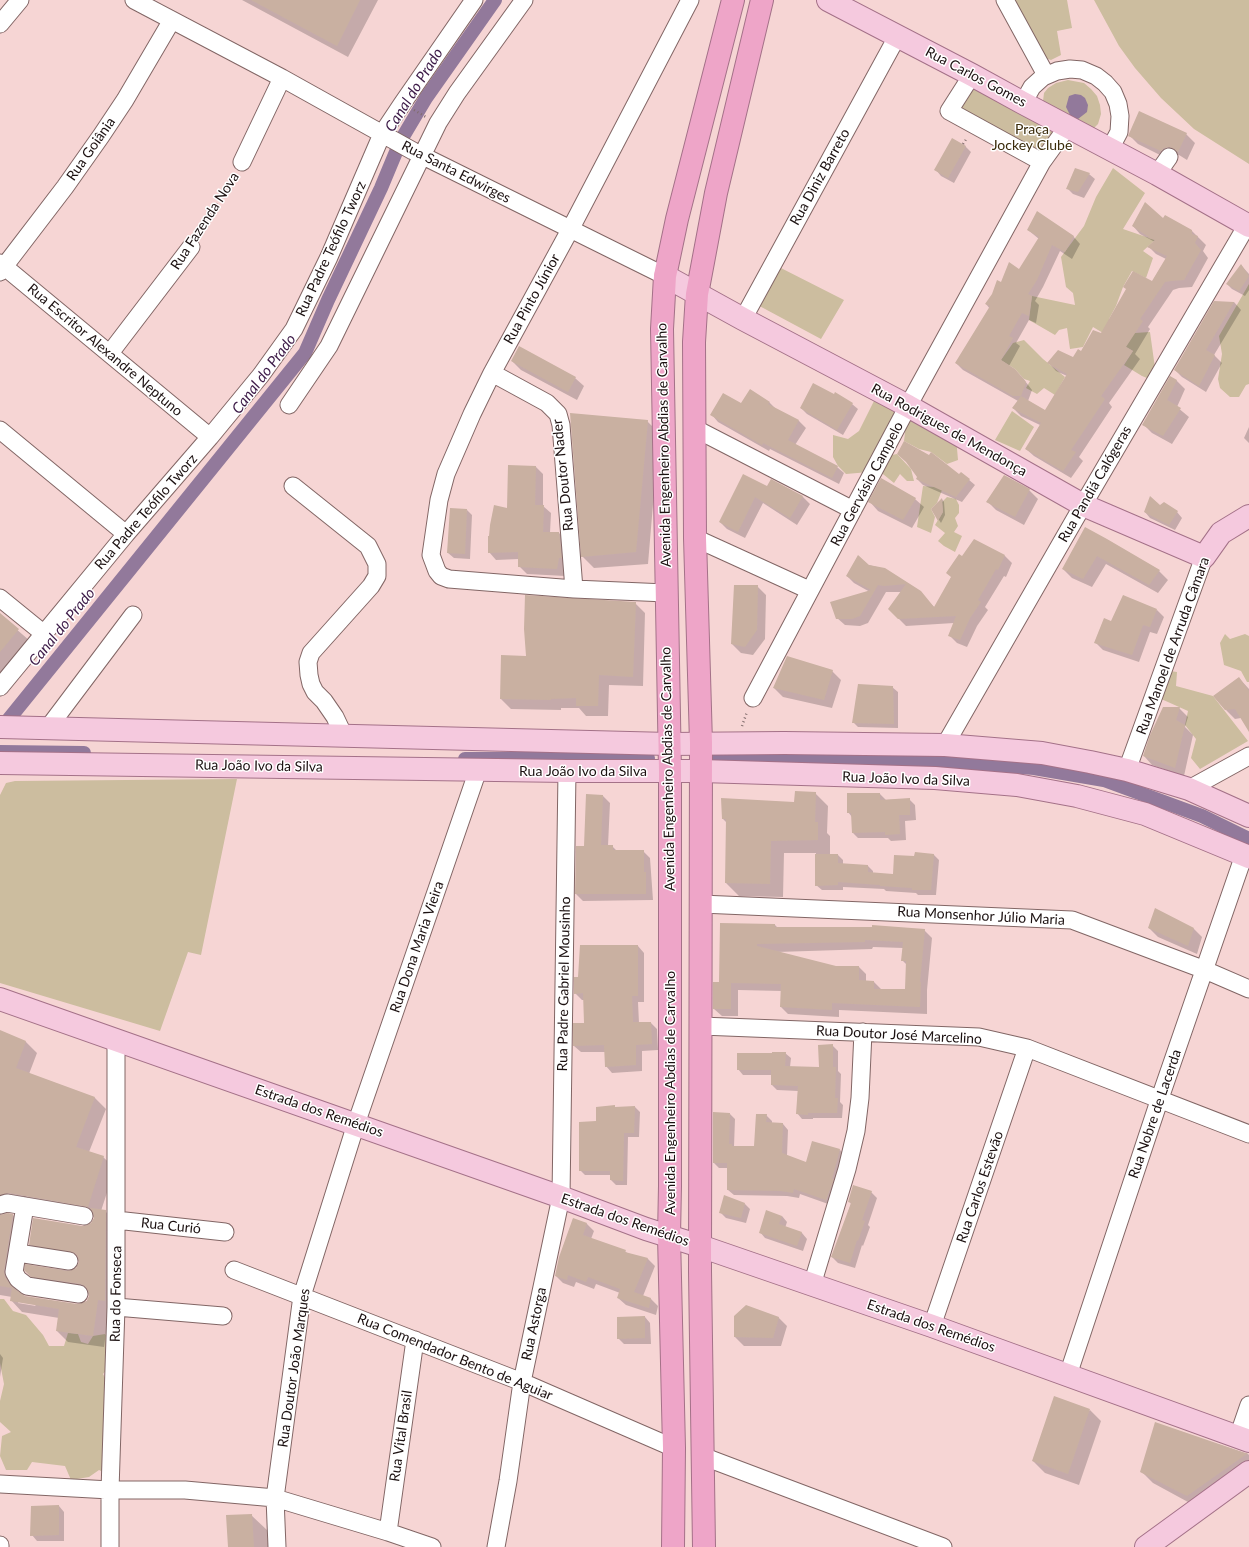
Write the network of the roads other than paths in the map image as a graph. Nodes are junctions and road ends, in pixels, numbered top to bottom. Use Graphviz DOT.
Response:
graph roads {
  1 [pos="20,0"];
  2 [pos="134,0"];
  3 [pos="474,0"];
  4 [pos="524,0"];
  5 [pos="690,0"];
  6 [pos="733,0"];
  7 [pos="762,0"];
  8 [pos="828,0"];
  9 [pos="1005,0"];
  10 [pos="172,20"];
  11 [pos="0,24"];
  12 [pos="898,35"];
  13 [pos="972,74"];
  14 [pos="1046,75"];
  15 [pos="282,78"];
  16 [pos="1023,103"];
  17 [pos="1068,126"];
  18 [pos="384,135"];
  19 [pos="1110,149"];
  20 [pos="417,153"];
  21 [pos="242,162"];
  22 [pos="1042,162"];
  23 [pos="1248,226"];
  24 [pos="571,228"];
  25 [pos="191,247"];
  26 [pos="1,267"];
  27 [pos="665,276"];
  28 [pos="697,294"];
  29 [pos="742,319"];
  30 [pos="110,353"];
  31 [pos="492,373"];
  32 [pos="289,405"];
  33 [pos="908,406"];
  34 [pos="694,428"];
  35 [pos="0,430"];
  36 [pos="210,437"];
  37 [pos="293,486"];
  38 [pos="1083,505"];
  39 [pos="853,510"];
  40 [pos="1249,516"];
  41 [pos="126,534"];
  42 [pos="695,538"];
  43 [pos="1204,558"];
  44 [pos="574,589"];
  45 [pos="810,590"];
  46 [pos="666,593"];
  47 [pos="0,598"];
  48 [pos="133,615"];
  49 [pos="44,633"];
  50 [pos="0,687"];
  51 [pos="753,698"];
  52 [pos="0,727"];
  53 [pos="39,728"];
  54 [pos="344,736"];
  55 [pos="701,743"];
  56 [pos="669,744"];
  57 [pos="945,745"];
  58 [pos="1249,756"];
  59 [pos="0,763"];
  60 [pos="478,770"];
  61 [pos="1127,770"];
  62 [pos="670,771"];
  63 [pos="701,771"];
  64 [pos="567,772"];
  65 [pos="1190,789"];
  66 [pos="1249,816"];
  67 [pos="1247,856"];
  68 [pos="701,904"];
  69 [pos="1205,970"];
  70 [pos="1249,989"];
  71 [pos="0,999"];
  72 [pos="700,1026"];
  73 [pos="863,1032"];
  74 [pos="116,1041"];
  75 [pos="1027,1048"];
  76 [pos="1160,1098"];
  77 [pos="356,1124"];
  78 [pos="1249,1134"];
  79 [pos="561,1197"];
  80 [pos="0,1205"];
  81 [pos="25,1206"];
  82 [pos="84,1216"];
  83 [pos="116,1220"];
  84 [pos="225,1232"];
  85 [pos="669,1236"];
  86 [pos="700,1246"];
  87 [pos="18,1253"];
  88 [pos="69,1261"];
  89 [pos="234,1270"];
  90 [pos="812,1285"];
  91 [pos="79,1294"];
  92 [pos="302,1296"];
  93 [pos="116,1307"];
  94 [pos="223,1316"];
  95 [pos="932,1326"];
  96 [pos="415,1340"];
  97 [pos="1068,1375"];
  98 [pos="522,1382"];
  99 [pos="1249,1404"];
  100 [pos="1244,1439"];
  101 [pos="674,1448"];
  102 [pos="702,1456"];
  103 [pos="1249,1472"];
  104 [pos="0,1484"];
  105 [pos="110,1490"];
  106 [pos="275,1498"];
  107 [pos="388,1532"];
  108 [pos="110,1547"];
  109 [pos="277,1547"];
  110 [pos="432,1547"];
  111 [pos="496,1547"];
  112 [pos="673,1547"];
  113 [pos="704,1547"];
  114 [pos="943,1547"];
  115 [pos="1146,1547"];
  1 -- 11 [label="street"];
  2 -- 10 [label="street, Rua Santa Edwirges"];
  3 -- 18 [label="street, Rua Padre Teófilo Tworz"];
  4 -- 20 [label="street"];
  5 -- 24 [label="street, Rua Pinto Júnior"];
  6 -- 27 [label="highway, Avenida Engenheiro Abdias de Carvalho"];
  7 -- 28 [label="highway"];
  8 -- 12 [label="main road, Rua Carlos Gomes"];
  9 -- 14 [label="street"];
  10 -- 15 [label="street, Rua Santa Edwirges"];
  10 -- 26 [label="street, Rua Goiânia"];
  12 -- 13 [label="main road, Rua Carlos Gomes"];
  12 -- 29 [label="street, Rua Diniz Barreto"];
  13 -- 16 [label="main road, Rua Carlos Gomes"];
  13 -- 22 [label="street"];
  14 -- 16 [label="street"];
  14 -- 19 [label="street"];
  15 -- 18 [label="street, Rua Santa Edwirges"];
  15 -- 21 [label="street, Rua Fazenda Nova"];
  16 -- 17 [label="main road, Rua Carlos Gomes"];
  17 -- 19 [label="main road, Rua Carlos Gomes"];
  17 -- 22 [label="street, Rua Gervásio Campelo"];
  18 -- 20 [label="street, Rua Santa Edwirges"];
  18 -- 36 [label="street, Rua Padre Teófilo Tworz"];
  19 -- 23 [label="main road, Rua Carlos Gomes"];
  20 -- 24 [label="street, Rua Santa Edwirges"];
  20 -- 32 [label="street"];
  22 -- 33 [label="street, Rua Gervásio Campelo"];
  23 -- 38 [label="street, Rua Pandiá Calógeras"];
  24 -- 27 [label="street, Rua Santa Edwirges"];
  24 -- 31 [label="street, Rua Pinto Júnior"];
  25 -- 30 [label="street, Rua Fazenda Nova"];
  26 -- 30 [label="street, Rua Escritor Alexandre Neptuno"];
  27 -- 28 [label="main road, Rua Santa Edwirges"];
  27 -- 46 [label="highway, Avenida Engenheiro Abdias de Carvalho"];
  28 -- 29 [label="main road, Rua Rodrigues de Mendonça"];
  28 -- 34 [label="highway"];
  29 -- 33 [label="main road, Rua Rodrigues de Mendonça"];
  30 -- 36 [label="street, Rua Escritor Alexandre Neptuno"];
  31 -- 44 [label="street, Rua Doutor Nader"];
  31 -- 44 [label="street, Rua Pinto Júnior"];
  33 -- 38 [label="main road, Rua Rodrigues de Mendonça"];
  33 -- 39 [label="street, Rua Gervásio Campelo"];
  34 -- 39 [label="street"];
  34 -- 42 [label="highway"];
  35 -- 41 [label="street"];
  36 -- 41 [label="street, Rua Padre Teófilo Tworz"];
  37 -- 54 [label="street"];
  38 -- 43 [label="main road, Rua Rodrigues de Mendonça"];
  38 -- 57 [label="street, Rua Pandiá Calógeras"];
  39 -- 45 [label="street, Rua Gervásio Campelo"];
  40 -- 43 [label="main road, Rua Manoel de Arruda Câmara"];
  41 -- 49 [label="street, Rua Padre Teófilo Tworz"];
  42 -- 45 [label="street"];
  42 -- 55 [label="highway"];
  43 -- 61 [label="street, Rua Manoel de Arruda Câmara"];
  44 -- 46 [label="street"];
  45 -- 51 [label="street, Rua Gervásio Campelo"];
  46 -- 56 [label="highway, Avenida Engenheiro Abdias de Carvalho"];
  47 -- 49 [label="street"];
  48 -- 53 [label="street"];
  49 -- 50 [label="street, Rua Padre Teófilo Tworz"];
  52 -- 53 [label="main road, Rua João Ivo da Silva"];
  53 -- 54 [label="main road, Rua João Ivo da Silva"];
  54 -- 56 [label="main road, Rua João Ivo da Silva"];
  55 -- 56 [label="main road, Rua João Ivo da Silva"];
  55 -- 57 [label="main road, Rua João Ivo da Silva"];
  55 -- 63 [label="highway"];
  56 -- 62 [label="highway, Avenida Engenheiro Abdias de Carvalho"];
  57 -- 61 [label="main road, Rua João Ivo da Silva"];
  58 -- 65 [label="street"];
  59 -- 60 [label="main road, Rua João Ivo da Silva"];
  60 -- 64 [label="main road, Rua João Ivo da Silva"];
  60 -- 77 [label="street, Rua Dona Maria Vieira"];
  61 -- 65 [label="main road, Rua João Ivo da Silva"];
  62 -- 63 [label="main road, Rua João Ivo da Silva"];
  62 -- 64 [label="main road, Rua João Ivo da Silva"];
  62 -- 85 [label="highway, Avenida Engenheiro Abdias de Carvalho"];
  63 -- 67 [label="main road, Rua João Ivo da Silva"];
  63 -- 68 [label="highway"];
  64 -- 79 [label="street, Rua Padre Gabriel Mousinho"];
  65 -- 66 [label="main road, Rua João Ivo da Silva"];
  67 -- 69 [label="street, Rua Nobre de Lacerda"];
  68 -- 69 [label="street, Rua Monsenhor Júlio Maria"];
  68 -- 72 [label="highway"];
  69 -- 70 [label="street, Rua Monsenhor Júlio Maria"];
  69 -- 76 [label="street, Rua Nobre de Lacerda"];
  71 -- 74 [label="main road, Estrada dos Remédios"];
  72 -- 73 [label="street, Rua Doutor José Marcelino"];
  72 -- 86 [label="highway"];
  73 -- 75 [label="street, Rua Doutor José Marcelino"];
  73 -- 90 [label="street"];
  74 -- 77 [label="main road, Estrada dos Remédios"];
  74 -- 83 [label="street, Rua do Fonseca"];
  75 -- 76 [label="street, Rua Doutor José Marcelino"];
  75 -- 95 [label="street, Rua Carlos Estevão"];
  76 -- 78 [label="street, Rua Doutor José Marcelino"];
  76 -- 97 [label="street, Rua Nobre de Lacerda"];
  77 -- 79 [label="main road, Estrada dos Remédios"];
  77 -- 92 [label="street, Rua Doutor João Marques"];
  79 -- 85 [label="main road, Estrada dos Remédios"];
  79 -- 98 [label="street, Rua Astorga"];
  80 -- 81 [label="street"];
  81 -- 82 [label="street"];
  81 -- 87 [label="street"];
  83 -- 84 [label="street, Rua Curió"];
  83 -- 93 [label="street, Rua do Fonseca"];
  85 -- 86 [label="main road, Estrada dos Remédios"];
  85 -- 101 [label="highway, Avenida Engenheiro Abdias de Carvalho"];
  86 -- 90 [label="main road, Estrada dos Remédios"];
  86 -- 102 [label="highway"];
  87 -- 88 [label="street"];
  87 -- 91 [label="street"];
  89 -- 92 [label="street, Rua Comendador Bento de Aguiar"];
  90 -- 95 [label="main road, Estrada dos Remédios"];
  92 -- 96 [label="street, Rua Comendador Bento de Aguiar"];
  92 -- 106 [label="street, Rua Doutor João Marques"];
  93 -- 94 [label="street"];
  93 -- 105 [label="street, Rua do Fonseca"];
  95 -- 97 [label="main road, Estrada dos Remédios"];
  96 -- 98 [label="street, Rua Comendador Bento de Aguiar"];
  96 -- 107 [label="street, Rua Vital Brasil"];
  97 -- 100 [label="main road, Estrada dos Remédios"];
  98 -- 101 [label="street, Rua Comendador Bento de Aguiar"];
  98 -- 111 [label="street, Rua Astorga"];
  99 -- 100 [label="street"];
  101 -- 112 [label="highway, Avenida Engenheiro Abdias de Carvalho"];
  102 -- 113 [label="highway"];
  102 -- 114 [label="street"];
  103 -- 115 [label="main road"];
  104 -- 105 [label="street"];
  105 -- 106 [label="street"];
  105 -- 108 [label="street, Rua do Fonseca"];
  106 -- 107 [label="street"];
  106 -- 109 [label="street, Rua Doutor João Marques"];
  107 -- 110 [label="street"];
}
